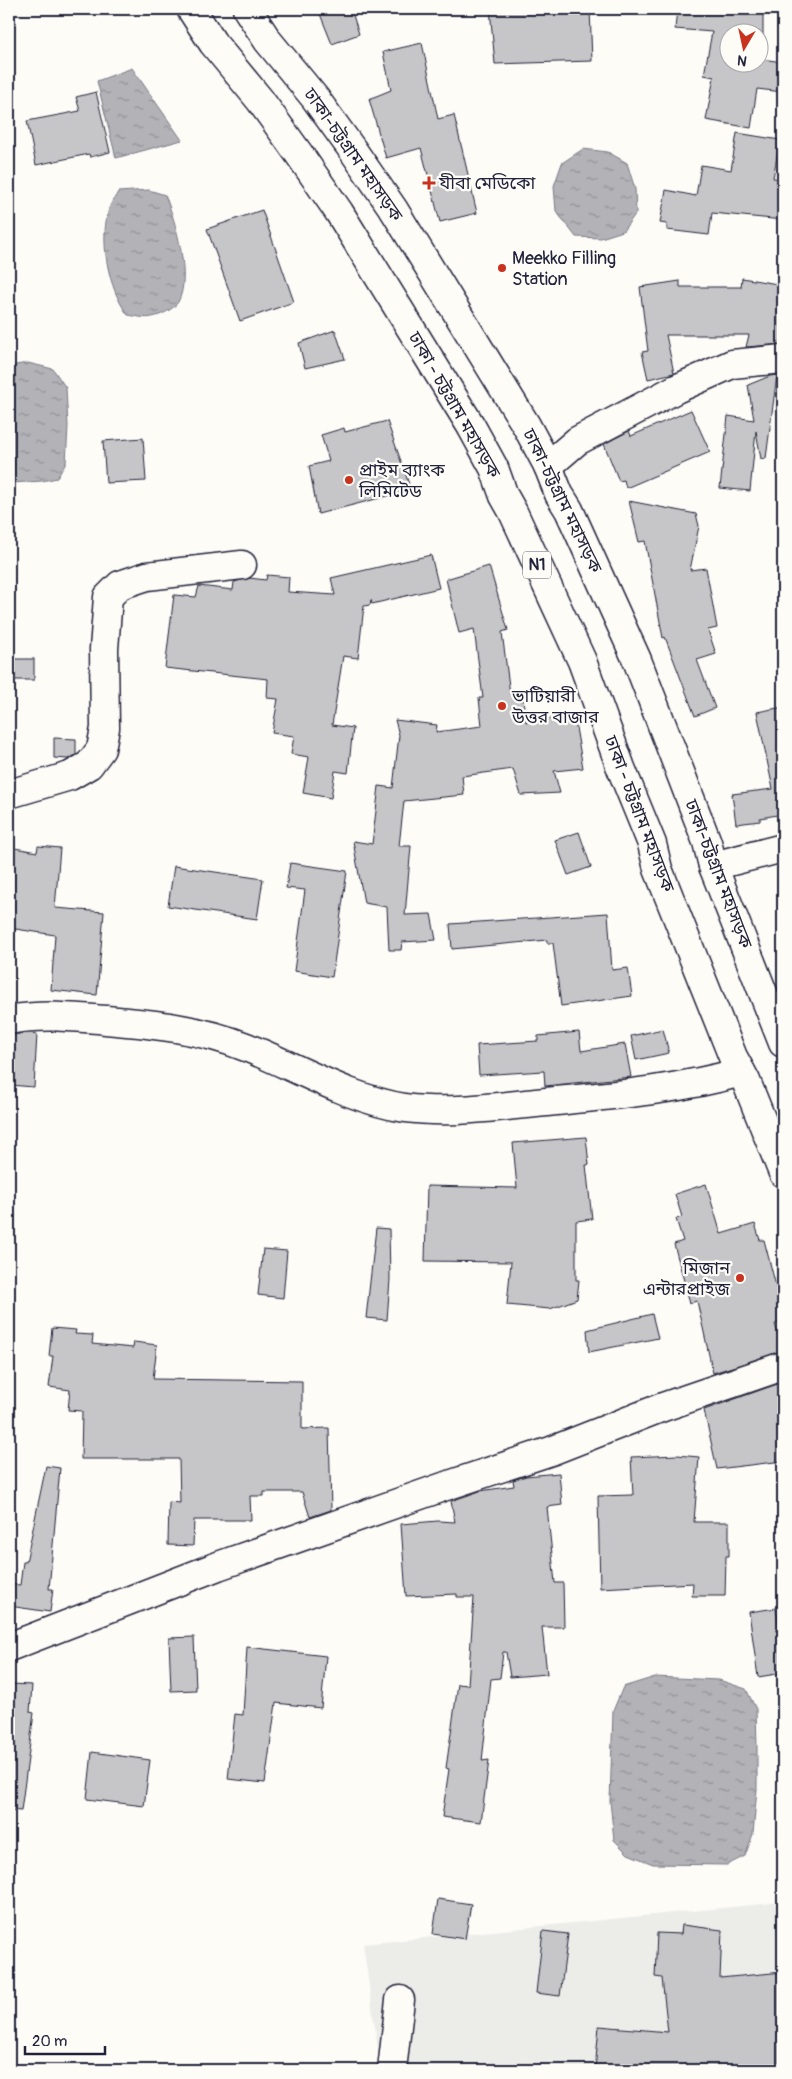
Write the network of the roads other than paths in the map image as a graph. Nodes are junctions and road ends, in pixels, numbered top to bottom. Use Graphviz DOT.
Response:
graph roads {
  1 [pos="191,9"];
  2 [pos="247,9"];
  3 [pos="783,359"];
  4 [pos="548,466"];
  5 [pos="242,565"];
  6 [pos="9,794"];
  7 [pos="783,848"];
  8 [pos="713,866"];
  9 [pos="9,1020"];
  10 [pos="783,1043"];
  11 [pos="741,1072"];
  12 [pos="783,1173"];
  13 [pos="783,1366"];
  14 [pos="9,1647"];
  15 [pos="400,2000"];
  16 [pos="392,2070"];
  1 -- 11 [label="main road, ঢাকা - চট্টগ্রাম মহাসড়ক / N1"];
  2 -- 4 [label="main road, ঢাকা-চট্টগ্রাম মহাসড়ক"];
  3 -- 4 [label="main road"];
  4 -- 8 [label="main road, ঢাকা-চট্টগ্রাম মহাসড়ক"];
  5 -- 6 [label="main road"];
  7 -- 8 [label="main road"];
  8 -- 10 [label="main road, ঢাকা-চট্টগ্রাম মহাসড়ক"];
  9 -- 11 [label="main road"];
  11 -- 12 [label="main road, ঢাকা - চট্টগ্রাম মহাসড়ক / N1"];
  13 -- 14 [label="main road"];
  15 -- 16 [label="main road"];
}
